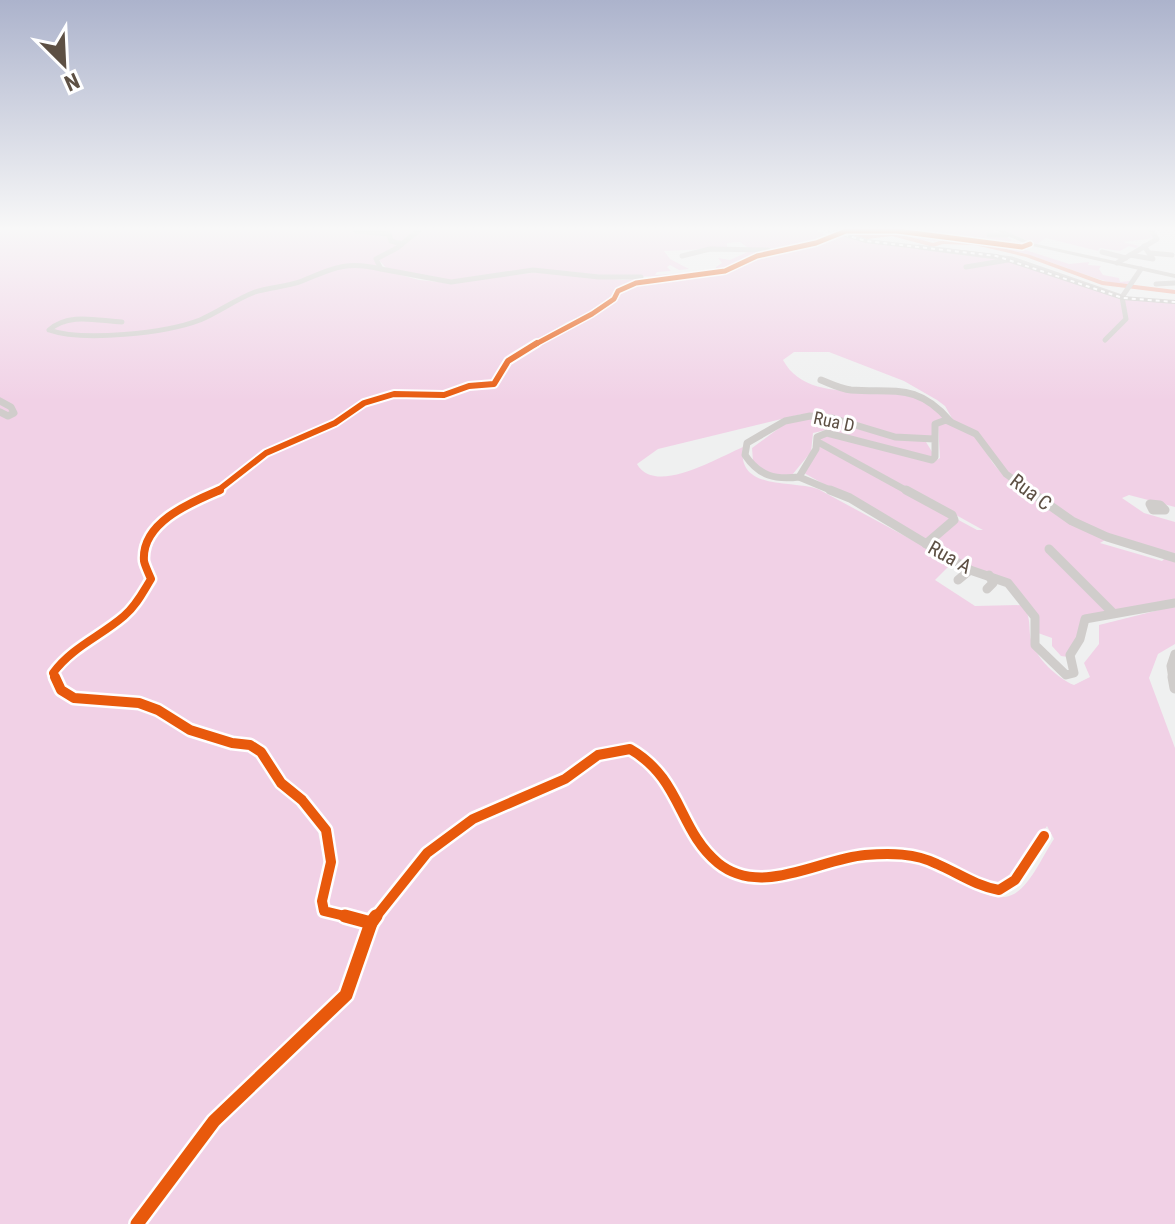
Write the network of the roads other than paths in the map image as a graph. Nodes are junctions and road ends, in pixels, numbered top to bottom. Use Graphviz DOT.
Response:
graph roads {
  1 [pos="280,287"];
  2 [pos="626,287"];
  3 [pos="1093,287"];
  4 [pos="1128,287"];
  5 [pos="1122,297"];
  6 [pos="122,322"];
  7 [pos="1105,340"];
  8 [pos="821,380"];
  9 [pos="0,401"];
  10 [pos="0,412"];
  11 [pos="950,421"];
  12 [pos="934,439"];
  13 [pos="818,442"];
  14 [pos="799,477"];
  15 [pos="1160,505"];
  16 [pos="1175,509"];
  17 [pos="926,544"];
  18 [pos="1049,549"];
  19 [pos="1175,558"];
  20 [pos="970,570"];
  21 [pos="989,575"];
  22 [pos="958,580"];
  23 [pos="1008,583"];
  24 [pos="987,589"];
  25 [pos="1007,597"];
  26 [pos="1175,603"];
  27 [pos="1113,613"];
  28 [pos="1175,654"];
  29 [pos="1175,688"];
  30 [pos="1044,836"];
  31 [pos="371,923"];
  32 [pos="137,1224"];
  1 -- 6 [label="street"];
  2 -- 31 [label="street"];
  3 -- 5 [label="street"];
  4 -- 5 [label="street"];
  5 -- 7 [label="street"];
  8 -- 11 [label="street, Rua C"];
  9 -- 10 [label="street"];
  11 -- 12 [label="street"];
  11 -- 19 [label="street, Rua C"];
  12 -- 13 [label="street, Rua D"];
  12 -- 14 [label="street, Rua D"];
  13 -- 14 [label="street, Rua D"];
  13 -- 17 [label="street"];
  14 -- 17 [label="street, Rua A"];
  15 -- 16 [label="street"];
  17 -- 20 [label="street, Rua A"];
  18 -- 27 [label="street"];
  20 -- 21 [label="street, Rua A"];
  20 -- 22 [label="street"];
  21 -- 23 [label="street, Rua A"];
  21 -- 24 [label="street"];
  23 -- 25 [label="street"];
  23 -- 27 [label="street, Rua A"];
  26 -- 27 [label="street"];
  28 -- 29 [label="street"];
  30 -- 31 [label="street"];
  31 -- 32 [label="street"];
}
